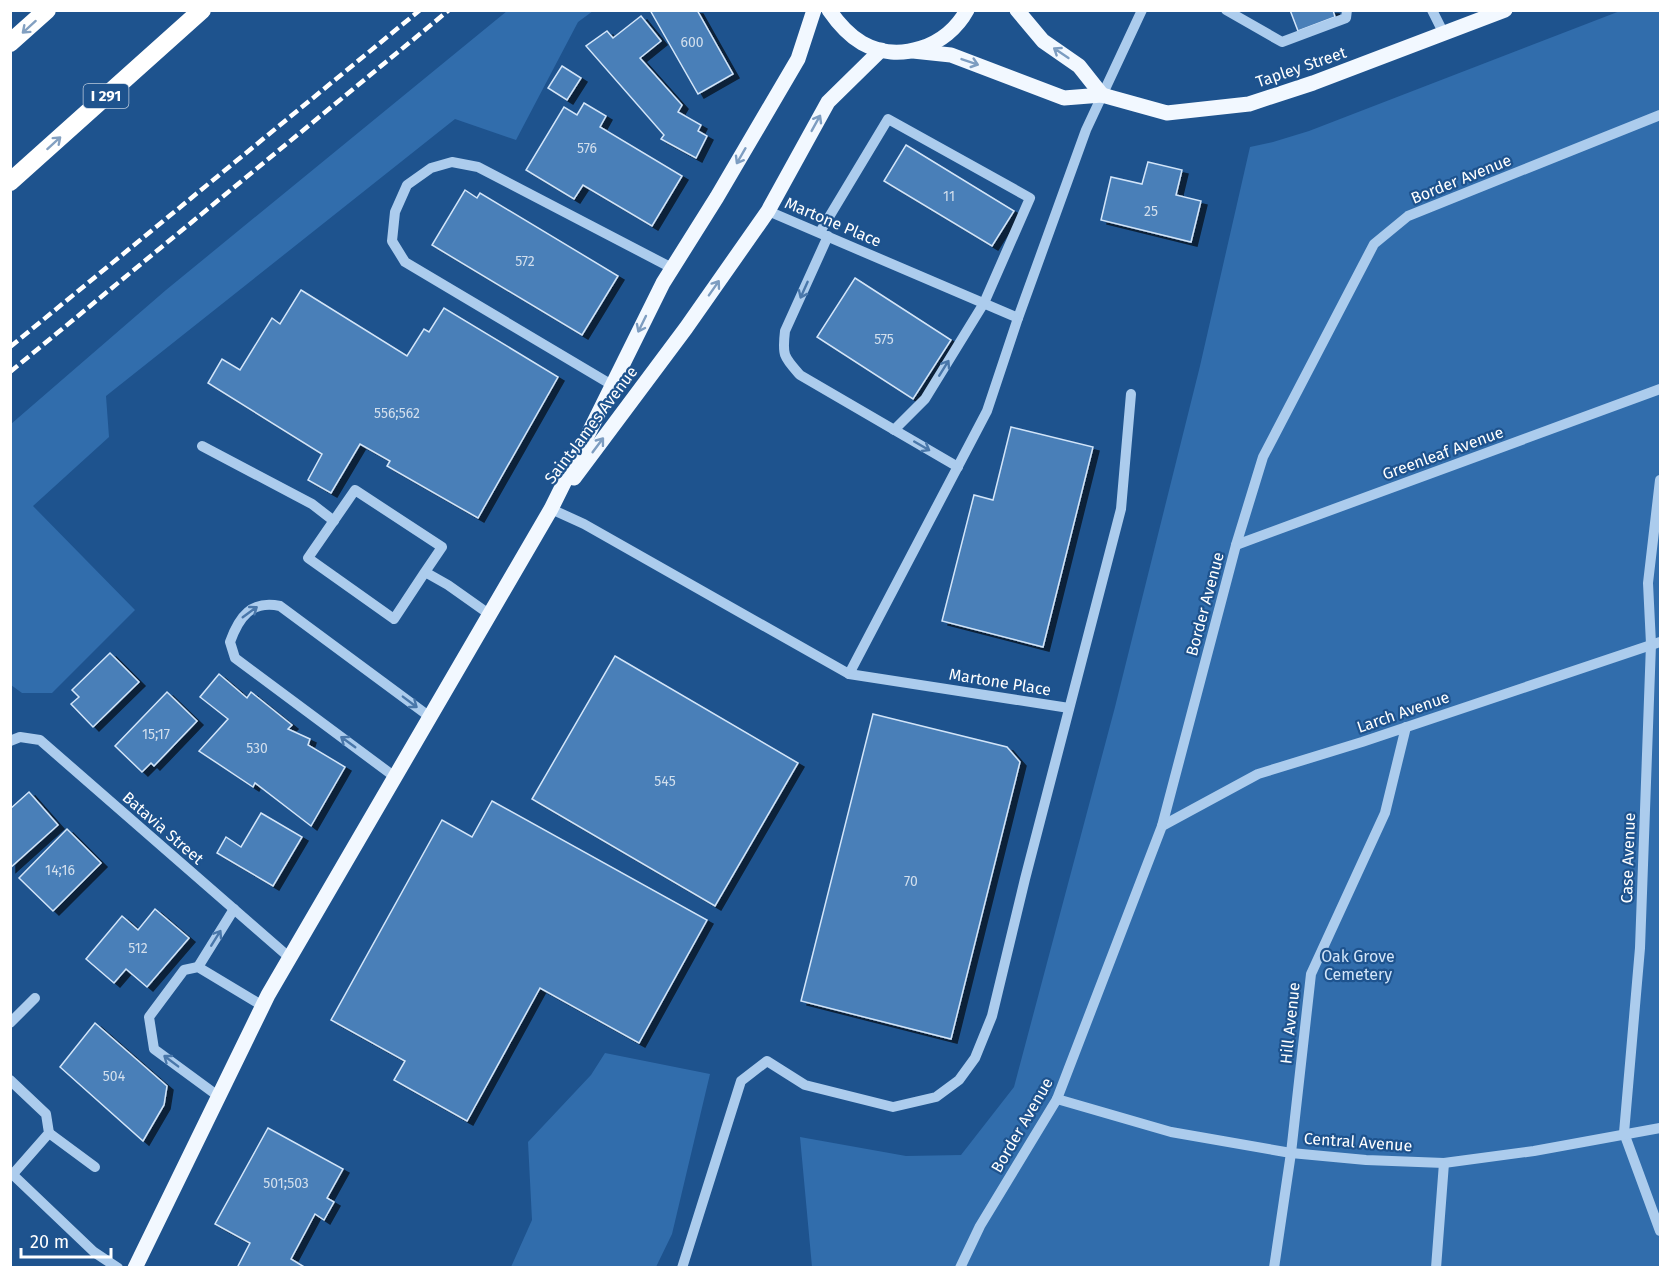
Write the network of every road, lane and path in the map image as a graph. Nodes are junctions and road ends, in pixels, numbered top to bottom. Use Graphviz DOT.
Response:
graph roads {
  1 [pos="47,10"];
  2 [pos="202,10"];
  3 [pos="814,10"];
  4 [pos="829,10"];
  5 [pos="967,10"];
  6 [pos="1017,10"];
  7 [pos="1142,10"];
  8 [pos="1226,10"];
  9 [pos="1347,10"];
  10 [pos="1432,10"];
  11 [pos="1505,10"];
  12 [pos="1444,34"];
  13 [pos="10,43"];
  14 [pos="881,50"];
  15 [pos="913,51"];
  16 [pos="1102,95"];
  17 [pos="1660,115"];
  18 [pos="10,182"];
  19 [pos="768,211"];
  20 [pos="824,234"];
  21 [pos="672,268"];
  22 [pos="984,303"];
  23 [pos="1018,318"];
  24 [pos="612,385"];
  25 [pos="1660,389"];
  26 [pos="1131,394"];
  27 [pos="894,430"];
  28 [pos="202,446"];
  29 [pos="958,467"];
  30 [pos="1660,480"];
  31 [pos="551,509"];
  32 [pos="334,521"];
  33 [pos="1236,545"];
  34 [pos="425,572"];
  35 [pos="489,614"];
  36 [pos="1656,643"];
  37 [pos="849,674"];
  38 [pos="1069,708"];
  39 [pos="430,717"];
  40 [pos="1406,727"];
  41 [pos="10,741"];
  42 [pos="395,777"];
  43 [pos="1161,826"];
  44 [pos="234,909"];
  45 [pos="290,958"];
  46 [pos="198,967"];
  47 [pos="35,998"];
  48 [pos="263,1006"];
  49 [pos="10,1023"];
  50 [pos="10,1080"];
  51 [pos="218,1096"];
  52 [pos="1057,1099"];
  53 [pos="1660,1128"];
  54 [pos="49,1133"];
  55 [pos="1624,1133"];
  56 [pos="1291,1153"];
  57 [pos="1444,1163"];
  58 [pos="95,1167"];
  59 [pos="12,1173"];
  60 [pos="1660,1231"];
  61 [pos="118,1268"];
  62 [pos="135,1268"];
  63 [pos="682,1268"];
  64 [pos="960,1268"];
  65 [pos="1274,1268"];
  66 [pos="1436,1268"];
  1 -- 13 [label="highway, one-way"];
  18 -- 2 [label="highway, I 291, one-way"];
  3 -- 21 [label="main road, Saint James Avenue, one-way"];
  4 -- 14 [label="main road"];
  5 -- 15 [label="main road"];
  16 -- 6 [label="main road, one-way"];
  7 -- 16 [label="street"];
  8 -- 9 [label="street"];
  10 -- 12 [label="street"];
  11 -- 12 [label="main road, Tapley Street"];
  12 -- 16 [label="main road, Tapley Street"];
  14 -- 15 [label="main road, Tapley Street"];
  19 -- 14 [label="main road, Saint James Avenue, one-way"];
  15 -- 16 [label="main road, Tapley Street, one-way"];
  16 -- 23 [label="street"];
  17 -- 33 [label="street, Border Avenue"];
  19 -- 20 [label="street, Martone Place"];
  31 -- 19 [label="main road, Saint James Avenue, one-way"];
  20 -- 22 [label="street, Martone Place"];
  20 -- 22 [label="street"];
  20 -- 27 [label="street, one-way"];
  21 -- 24 [label="main road, Saint James Avenue, one-way"];
  21 -- 24 [label="street"];
  22 -- 23 [label="street, Martone Place"];
  27 -- 22 [label="street, one-way"];
  23 -- 29 [label="street"];
  24 -- 31 [label="main road, Saint James Avenue"];
  25 -- 33 [label="street, Greenleaf Avenue"];
  26 -- 38 [label="street"];
  27 -- 29 [label="street, one-way"];
  28 -- 32 [label="street"];
  29 -- 37 [label="street"];
  30 -- 36 [label="street, Case Avenue"];
  31 -- 35 [label="main road"];
  31 -- 37 [label="street, Martone Place"];
  32 -- 34 [label="street"];
  32 -- 34 [label="street"];
  33 -- 43 [label="street, Border Avenue"];
  34 -- 35 [label="street"];
  35 -- 39 [label="main road"];
  36 -- 40 [label="street, Larch Avenue"];
  36 -- 55 [label="street, Case Avenue"];
  37 -- 38 [label="street, Martone Place"];
  38 -- 63 [label="street, Martone Place"];
  39 -- 42 [label="main road"];
  42 -- 39 [label="street, one-way"];
  40 -- 43 [label="street, Larch Avenue"];
  40 -- 56 [label="street, Hill Avenue"];
  41 -- 44 [label="street, Batavia Street"];
  42 -- 45 [label="main road"];
  43 -- 52 [label="street, Border Avenue"];
  44 -- 45 [label="street, Batavia Street"];
  46 -- 44 [label="street, one-way"];
  45 -- 48 [label="main road"];
  46 -- 48 [label="street"];
  51 -- 46 [label="street, one-way"];
  47 -- 49 [label="street"];
  48 -- 51 [label="main road"];
  50 -- 54 [label="street"];
  51 -- 62 [label="main road"];
  52 -- 56 [label="street, Central Avenue"];
  52 -- 64 [label="street, Border Avenue"];
  53 -- 55 [label="street, Central Avenue"];
  54 -- 58 [label="street"];
  54 -- 59 [label="street"];
  55 -- 57 [label="street, Central Avenue"];
  55 -- 60 [label="street, Case Avenue"];
  56 -- 57 [label="street, Central Avenue"];
  56 -- 65 [label="street, Hill Avenue"];
  57 -- 66 [label="street"];
  59 -- 61 [label="street"];
}
